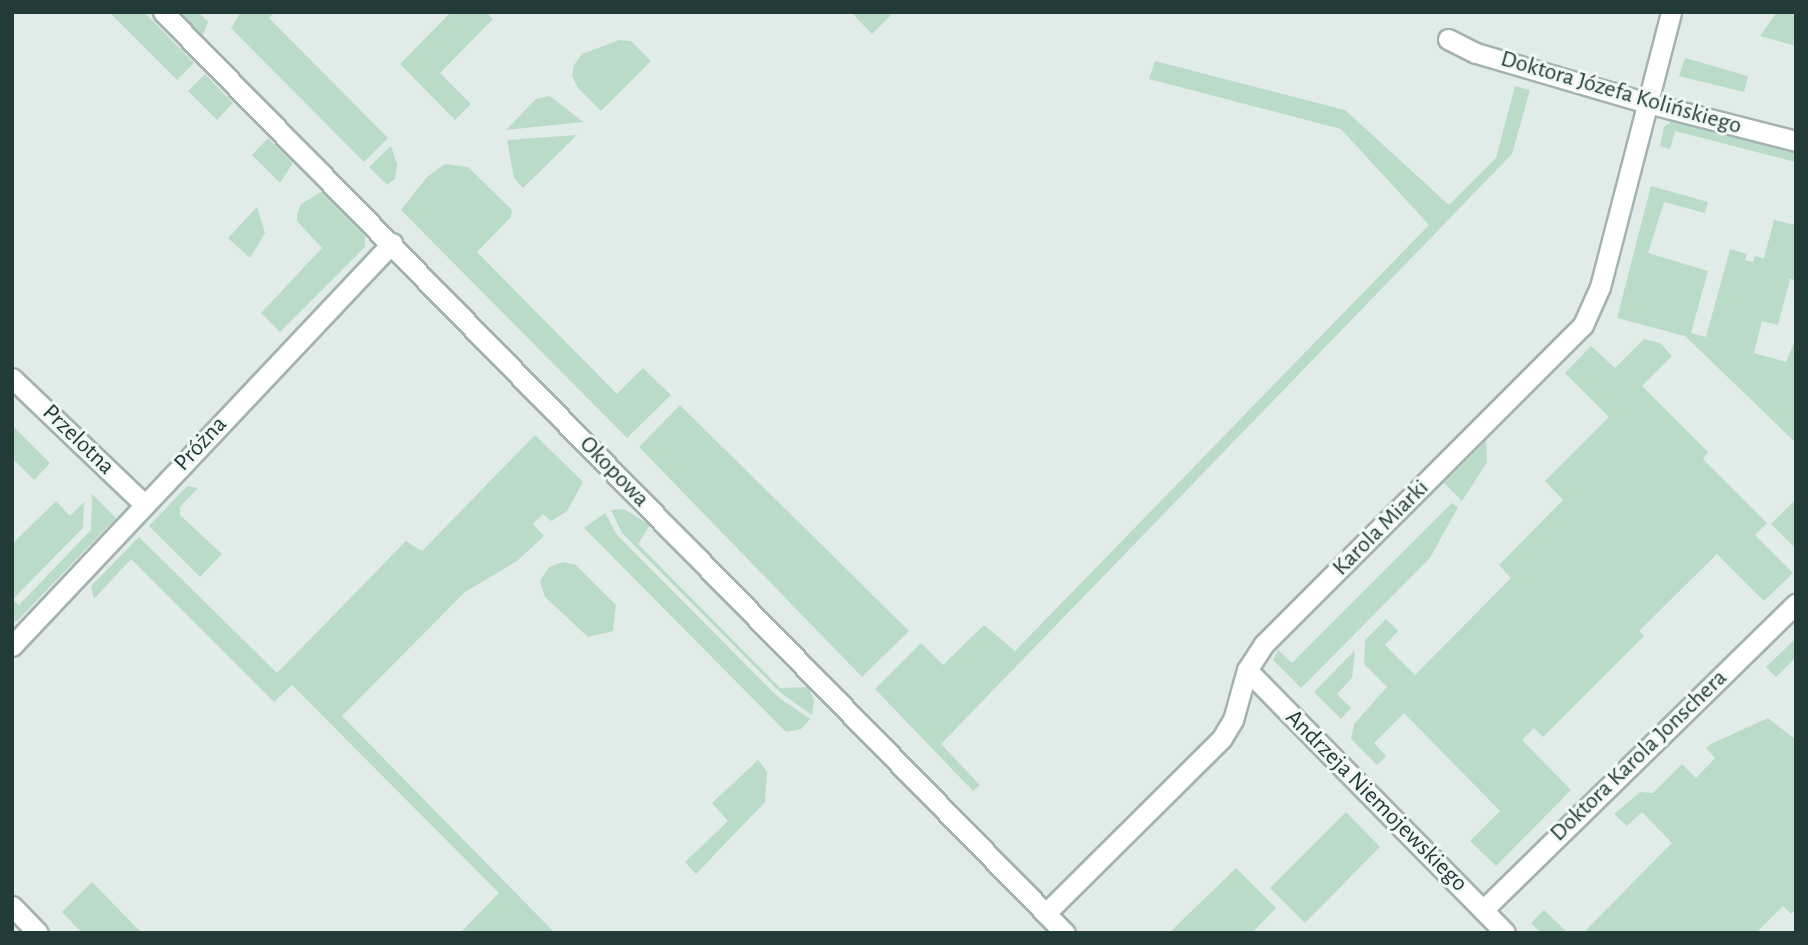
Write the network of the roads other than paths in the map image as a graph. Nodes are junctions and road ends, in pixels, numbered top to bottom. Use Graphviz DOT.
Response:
graph roads {
  1 [pos="163,12"];
  2 [pos="1671,12"];
  3 [pos="1448,40"];
  4 [pos="1647,103"];
  5 [pos="1796,141"];
  6 [pos="392,243"];
  7 [pos="12,378"];
  8 [pos="144,503"];
  9 [pos="1796,603"];
  10 [pos="12,646"];
  11 [pos="1247,670"];
  12 [pos="12,906"];
  13 [pos="1483,910"];
  14 [pos="1046,913"];
  15 [pos="38,933"];
  16 [pos="1065,933"];
  17 [pos="1505,933"];
  1 -- 6 [label="street, Okopowa"];
  2 -- 4 [label="street, Karola Miarki"];
  3 -- 4 [label="street, Doktora Józefa Kolińskiego"];
  4 -- 5 [label="street, Doktora Józefa Kolińskiego"];
  4 -- 11 [label="street, Karola Miarki"];
  6 -- 8 [label="street, Próżna"];
  6 -- 14 [label="street, Okopowa"];
  7 -- 8 [label="street, Przelotna"];
  8 -- 10 [label="street, Próżna"];
  9 -- 13 [label="street, Doktora Karola Jonschera"];
  11 -- 13 [label="street, Andrzeja Niemojewskiego"];
  11 -- 14 [label="street, Karola Miarki"];
  12 -- 15 [label="street"];
  13 -- 17 [label="street, Andrzeja Niemojewskiego"];
  14 -- 16 [label="street, Okopowa"];
}
